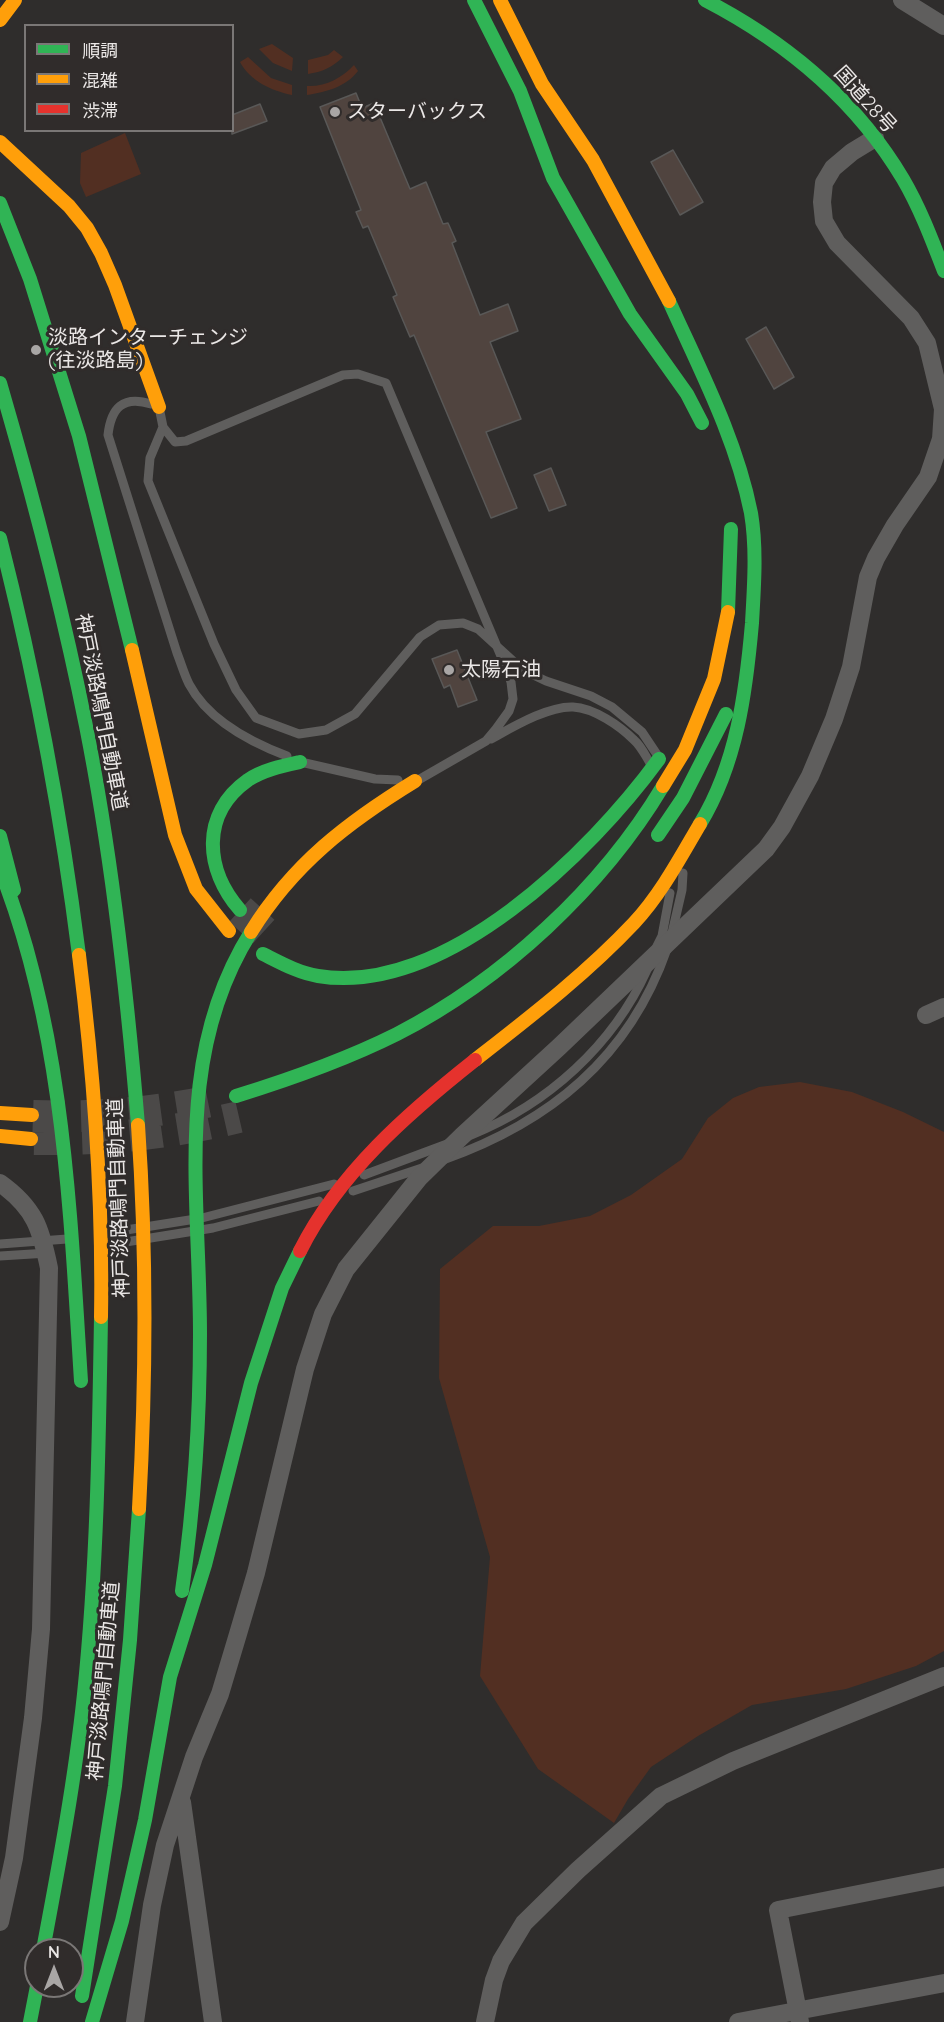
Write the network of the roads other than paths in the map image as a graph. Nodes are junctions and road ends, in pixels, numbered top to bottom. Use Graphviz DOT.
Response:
graph roads {
  1 [pos="15,0"];
  2 [pos="474,0"];
  3 [pos="500,0"];
  4 [pos="705,0"];
  5 [pos="902,0"];
  6 [pos="0,20"];
  7 [pos="944,26"];
  8 [pos="875,138"];
  9 [pos="0,142"];
  10 [pos="0,203"];
  11 [pos="944,271"];
  12 [pos="0,383"];
  13 [pos="159,407"];
  14 [pos="163,427"];
  15 [pos="707,432"];
  16 [pos="728,512"];
  17 [pos="0,538"];
  18 [pos="495,643"];
  19 [pos="750,645"];
  20 [pos="722,652"];
  21 [pos="678,732"];
  22 [pos="486,741"];
  23 [pos="667,748"];
  24 [pos="300,762"];
  25 [pos="416,781"];
  26 [pos="665,798"];
  27 [pos="667,809"];
  28 [pos="680,815"];
  29 [pos="671,831"];
  30 [pos="0,836"];
  31 [pos="683,837"];
  32 [pos="650,846"];
  33 [pos="671,851"];
  34 [pos="0,869"];
  35 [pos="240,910"];
  36 [pos="229,931"];
  37 [pos="25,934"];
  38 [pos="450,949"];
  39 [pos="263,954"];
  40 [pos="328,962"];
  41 [pos="944,1007"];
  42 [pos="926,1015"];
  43 [pos="236,1096"];
  44 [pos="0,1113"];
  45 [pos="32,1116"];
  46 [pos="0,1136"];
  47 [pos="31,1138"];
  48 [pos="0,1184"];
  49 [pos="93,1235"];
  50 [pos="83,1237"];
  51 [pos="0,1244"];
  52 [pos="0,1256"];
  53 [pos="81,1390"];
  54 [pos="85,1444"];
  55 [pos="94,1555"];
  56 [pos="944,1676"];
  57 [pos="170,1677"];
  58 [pos="181,1798"];
  59 [pos="944,1877"];
  60 [pos="0,1922"];
  61 [pos="46,1938"];
  62 [pos="944,1983"];
  63 [pos="35,1998"];
  64 [pos="80,2006"];
  65 [pos="799,2016"];
  66 [pos="30,2022"];
  67 [pos="92,2022"];
  68 [pos="135,2022"];
  69 [pos="213,2022"];
  70 [pos="485,2022"];
  71 [pos="738,2022"];
  1 -- 6 [label="main road"];
  2 -- 15 [label="main road"];
  3 -- 19 [label="main road"];
  4 -- 8 [label="main road, 国道28号"];
  5 -- 7 [label="street"];
  8 -- 11 [label="main road, 国道28号"];
  8 -- 58 [label="street"];
  9 -- 13 [label="main road"];
  10 -- 36 [label="main road"];
  12 -- 64 [label="main road, 神戸淡路鳴門自動車道"];
  13 -- 14 [label="lane"];
  13 -- 24 [label="lane"];
  14 -- 18 [label="lane"];
  14 -- 18 [label="lane"];
  16 -- 20 [label="main road"];
  17 -- 55 [label="main road, 神戸淡路鳴門自動車道"];
  18 -- 22 [label="lane"];
  18 -- 28 [label="lane"];
  19 -- 32 [label="main road"];
  19 -- 57 [label="main road"];
  20 -- 21 [label="main road"];
  20 -- 43 [label="main road"];
  22 -- 25 [label="lane"];
  22 -- 26 [label="lane"];
  23 -- 38 [label="main road"];
  24 -- 25 [label="lane"];
  24 -- 35 [label="main road"];
  25 -- 57 [label="main road"];
  27 -- 29 [label="lane"];
  30 -- 37 [label="main road"];
  31 -- 52 [label="lane"];
  33 -- 49 [label="lane"];
  34 -- 37 [label="main road"];
  37 -- 53 [label="main road"];
  38 -- 39 [label="main road"];
  38 -- 40 [label="main road"];
  41 -- 42 [label="street"];
  44 -- 45 [label="main road"];
  46 -- 47 [label="main road"];
  48 -- 60 [label="street"];
  50 -- 51 [label="lane"];
  54 -- 55 [label="main road"];
  55 -- 61 [label="main road, 神戸淡路鳴門自動車道"];
  56 -- 70 [label="street"];
  57 -- 67 [label="main road"];
  58 -- 68 [label="street"];
  58 -- 69 [label="street"];
  59 -- 65 [label="street"];
  62 -- 65 [label="street"];
  63 -- 66 [label="main road"];
  65 -- 71 [label="street"];
}
